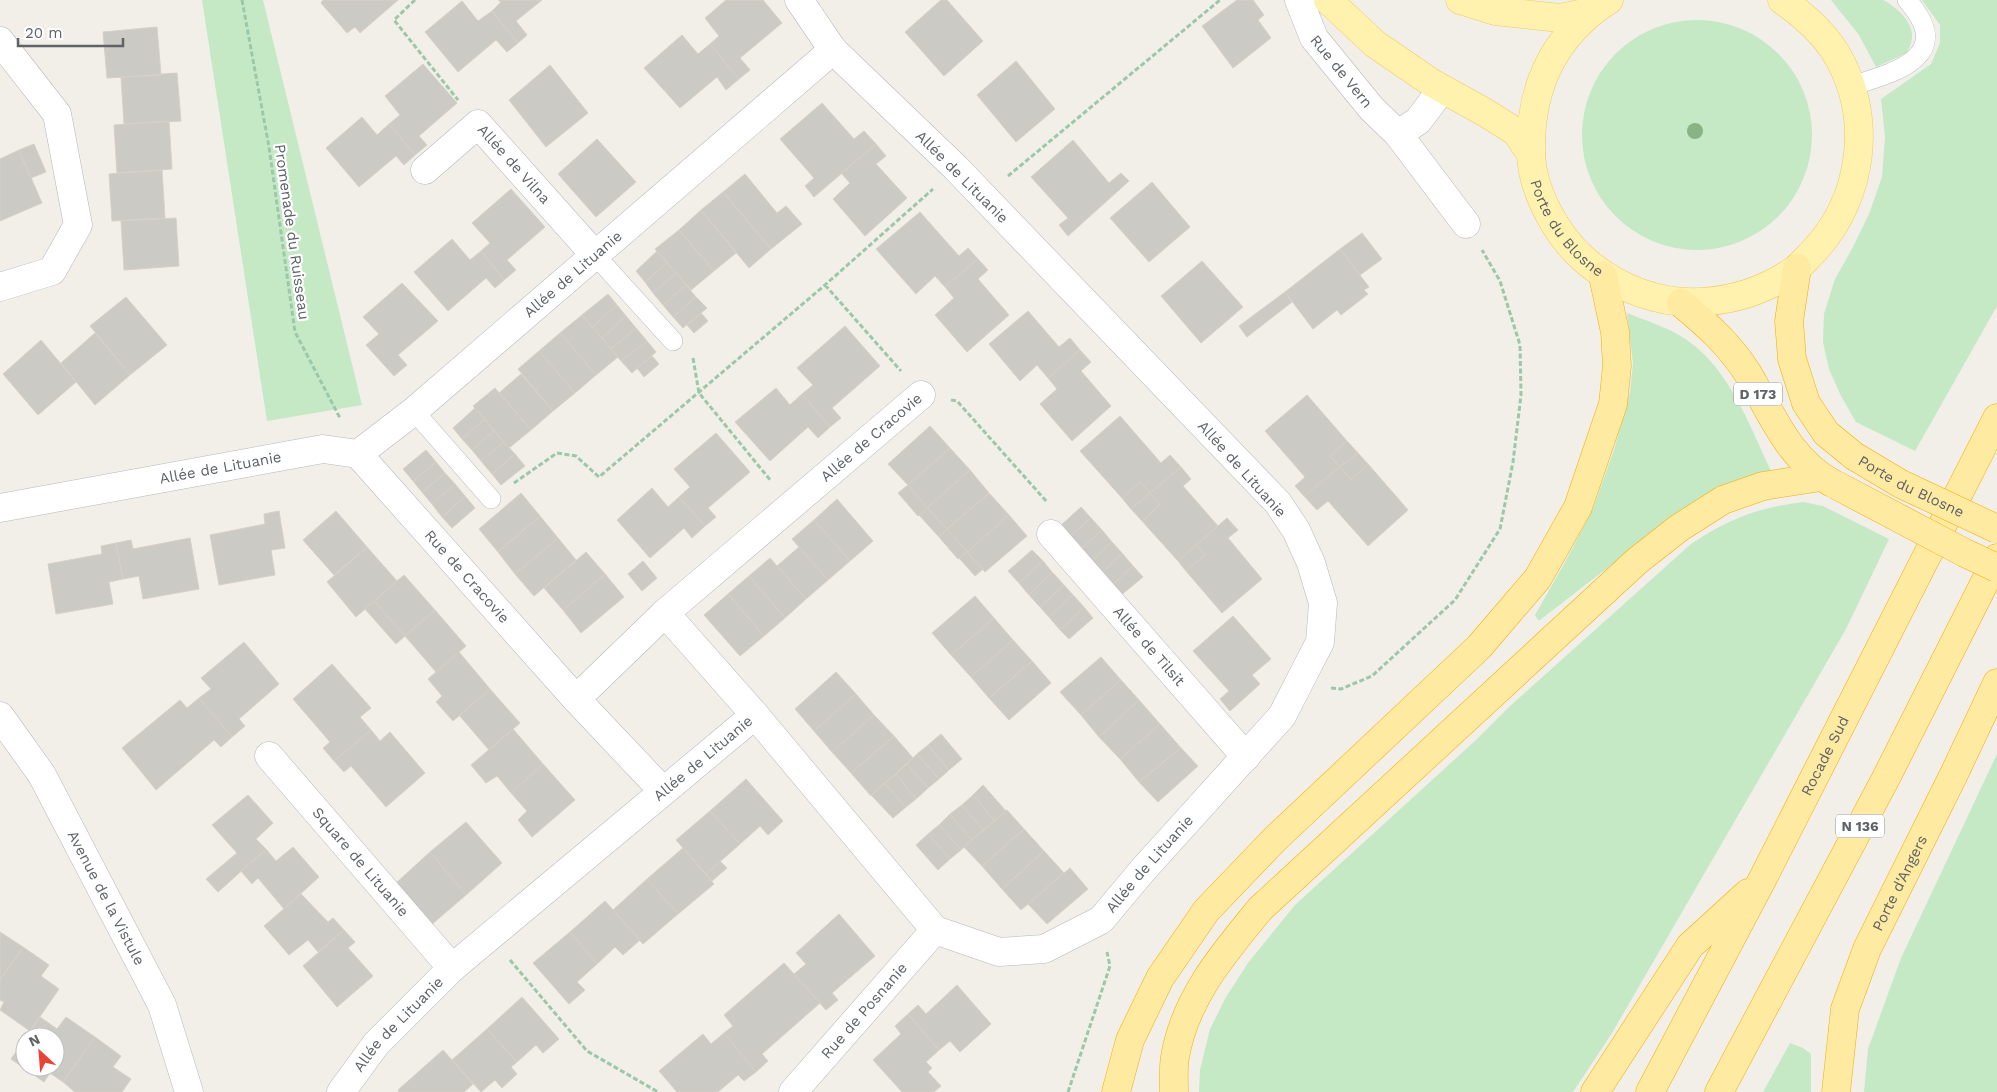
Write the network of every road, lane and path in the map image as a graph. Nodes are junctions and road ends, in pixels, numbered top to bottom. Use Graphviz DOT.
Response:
graph roads {
  1 [pos="242,0"];
  2 [pos="415,0"];
  3 [pos="799,0"];
  4 [pos="1220,0"];
  5 [pos="1299,0"];
  6 [pos="1328,0"];
  7 [pos="1460,0"];
  8 [pos="1782,0"];
  9 [pos="1907,0"];
  10 [pos="1599,6"];
  11 [pos="0,40"];
  12 [pos="834,50"];
  13 [pos="1851,86"];
  14 [pos="1442,89"];
  15 [pos="478,124"];
  16 [pos="1398,134"];
  17 [pos="1531,154"];
  18 [pos="956,168"];
  19 [pos="425,170"];
  20 [pos="983,197"];
  21 [pos="1466,224"];
  22 [pos="595,255"];
  23 [pos="1797,268"];
  24 [pos="1603,276"];
  25 [pos="825,285"];
  26 [pos="0,287"];
  27 [pos="1681,303"];
  28 [pos="673,341"];
  29 [pos="699,393"];
  30 [pos="921,395"];
  31 [pos="414,411"];
  32 [pos="1997,418"];
  33 [pos="358,454"];
  34 [pos="1829,481"];
  35 [pos="491,499"];
  36 [pos="791,504"];
  37 [pos="0,508"];
  38 [pos="1997,529"];
  39 [pos="1051,534"];
  40 [pos="1997,558"];
  41 [pos="1997,568"];
  42 [pos="665,613"];
  43 [pos="1997,683"];
  44 [pos="1298,684"];
  45 [pos="576,699"];
  46 [pos="754,715"];
  47 [pos="1,719"];
  48 [pos="269,756"];
  49 [pos="1246,757"];
  50 [pos="662,790"];
  51 [pos="1762,880"];
  52 [pos="1101,920"];
  53 [pos="935,930"];
  54 [pos="490,936"];
  55 [pos="452,968"];
  56 [pos="189,1092"];
  57 [pos="340,1092"];
  58 [pos="658,1092"];
  59 [pos="793,1092"];
  60 [pos="1068,1092"];
  61 [pos="1116,1092"];
  62 [pos="1174,1092"];
  63 [pos="1594,1092"];
  64 [pos="1650,1092"];
  65 [pos="1719,1092"];
  66 [pos="1836,1092"];
  1 -- 33 [label="path, Promenade du Ruisseau"];
  2 -- 15 [label="path"];
  3 -- 12 [label="street"];
  4 -- 20 [label="path"];
  5 -- 16 [label="street, Rue de Vern"];
  6 -- 14 [label="main road"];
  7 -- 10 [label="main road"];
  8 -- 13 [label="main road, Porte du Blosne"];
  9 -- 13 [label="lane"];
  10 -- 17 [label="main road, Porte du Blosne"];
  11 -- 26 [label="street"];
  12 -- 18 [label="street, Allée de Lituanie"];
  12 -- 22 [label="street, Allée de Lituanie"];
  13 -- 23 [label="main road, Porte du Blosne"];
  14 -- 16 [label="street"];
  14 -- 17 [label="main road"];
  15 -- 19 [label="street, Allée de Vilna"];
  15 -- 22 [label="street, Allée de Vilna"];
  16 -- 21 [label="street, Rue de Vern"];
  17 -- 24 [label="main road, Porte du Blosne"];
  18 -- 20 [label="street, Allée de Lituanie"];
  18 -- 25 [label="path"];
  20 -- 44 [label="street, Allée de Lituanie"];
  21 -- 44 [label="path"];
  22 -- 28 [label="lane"];
  22 -- 31 [label="street, Allée de Lituanie"];
  23 -- 27 [label="main road, Porte du Blosne"];
  23 -- 38 [label="highway, Porte du Blosne / D 173, bridge"];
  24 -- 27 [label="main road, Porte du Blosne"];
  24 -- 61 [label="highway"];
  25 -- 29 [label="path"];
  25 -- 30 [label="path"];
  27 -- 34 [label="highway, D 173"];
  29 -- 35 [label="path"];
  29 -- 36 [label="path"];
  30 -- 36 [label="street, Allée de Cracovie"];
  30 -- 39 [label="path, Allée de Cracovie"];
  31 -- 33 [label="street, Allée de Lituanie"];
  31 -- 35 [label="lane"];
  32 -- 51 [label="highway, Rocade Sud"];
  33 -- 37 [label="street, Allée de Lituanie"];
  33 -- 45 [label="street, Rue de Cracovie"];
  34 -- 41 [label="highway, D 173, bridge"];
  34 -- 62 [label="highway"];
  36 -- 42 [label="street, Allée de Cracovie"];
  39 -- 49 [label="street, Allée de Tilsit"];
  40 -- 65 [label="highway, N 136"];
  42 -- 45 [label="street, Allée de Cracovie"];
  42 -- 46 [label="street"];
  43 -- 66 [label="highway, Porte d'Angers"];
  44 -- 49 [label="street, Allée de Lituanie"];
  45 -- 50 [label="street, Rue de Cracovie"];
  46 -- 50 [label="street, Allée de Lituanie"];
  46 -- 53 [label="street, Allée de Lituanie"];
  47 -- 56 [label="street, Avenue de la Vistule"];
  48 -- 55 [label="street, Square de Lituanie"];
  49 -- 52 [label="street, Allée de Lituanie"];
  50 -- 54 [label="street, Allée de Lituanie"];
  51 -- 63 [label="highway"];
  51 -- 64 [label="highway, Rocade Sud"];
  52 -- 53 [label="street, Allée de Lituanie"];
  52 -- 60 [label="path"];
  53 -- 59 [label="street, Rue de Posnanie"];
  54 -- 55 [label="street, Allée de Lituanie"];
  54 -- 58 [label="path"];
  55 -- 57 [label="street, Allée de Lituanie"];
}
